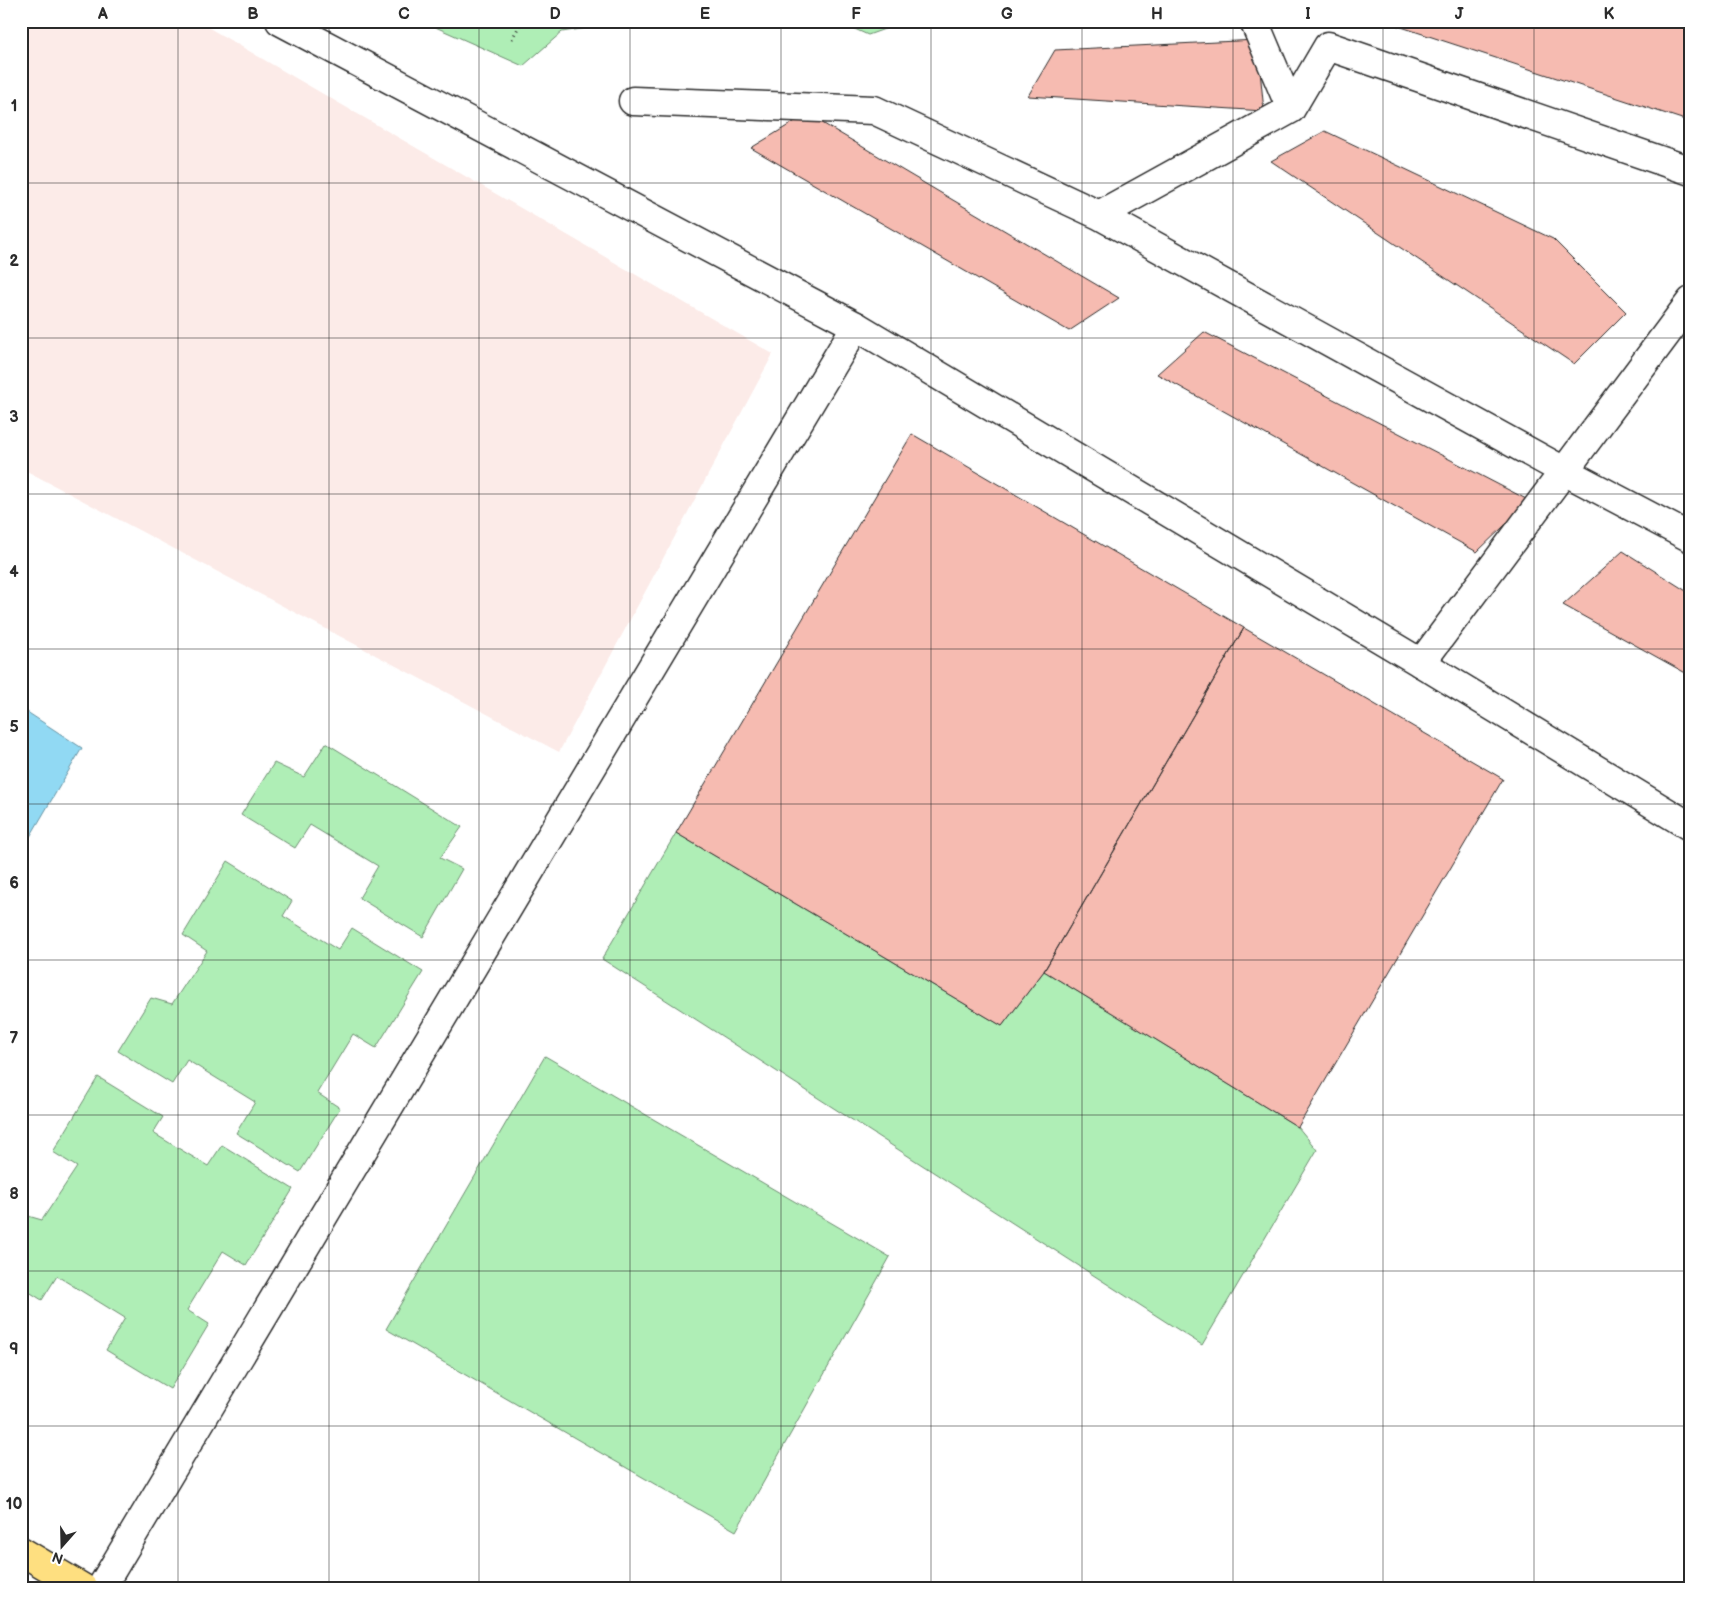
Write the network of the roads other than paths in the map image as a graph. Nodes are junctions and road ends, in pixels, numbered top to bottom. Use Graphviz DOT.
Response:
graph roads {
  1 [pos="1254,21"];
  2 [pos="290,23"];
  3 [pos="633,101"];
  4 [pos="1291,109"];
  5 [pos="1691,172"];
  6 [pos="1099,215"];
  7 [pos="1691,301"];
  8 [pos="856,326"];
  9 [pos="1564,471"];
  10 [pos="1691,538"];
  11 [pos="1420,663"];
  12 [pos="1691,826"];
  13 [pos="21,1551"];
  14 [pos="83,1588"];
  15 [pos="101,1588"];
  1 -- 4 [label="street"];
  2 -- 8 [label="street"];
  3 -- 6 [label="street"];
  4 -- 5 [label="street"];
  4 -- 6 [label="street"];
  6 -- 9 [label="street"];
  7 -- 9 [label="street"];
  8 -- 11 [label="street"];
  8 -- 15 [label="street"];
  9 -- 10 [label="street"];
  9 -- 11 [label="street"];
  11 -- 12 [label="street"];
  13 -- 14 [label="main road"];
}
